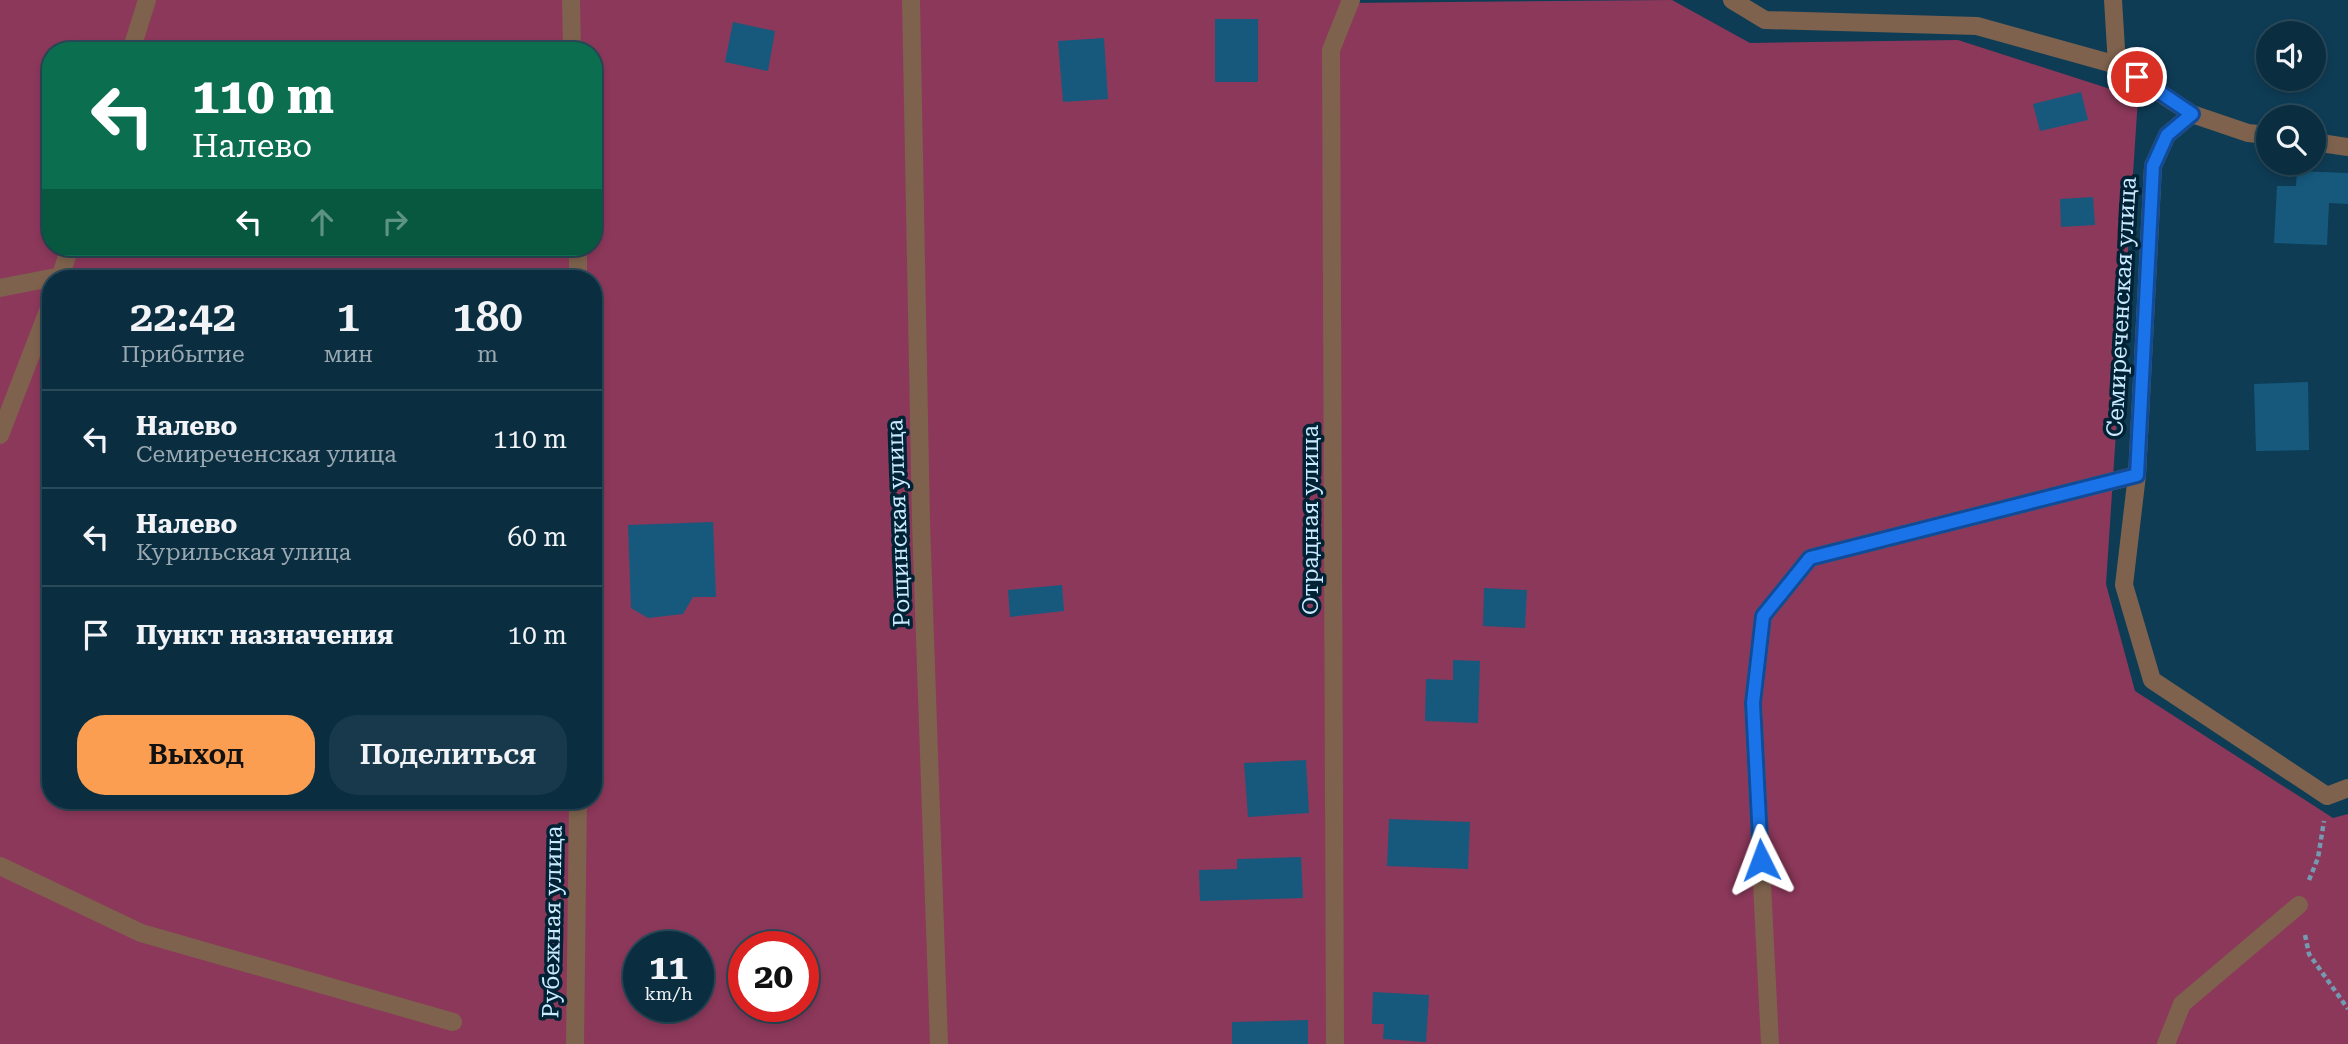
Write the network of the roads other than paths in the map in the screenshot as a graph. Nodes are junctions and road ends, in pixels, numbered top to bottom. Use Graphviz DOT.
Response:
graph roads {
  1 [pos="147,0"];
  2 [pos="571,0"];
  3 [pos="911,0"];
  4 [pos="1352,0"];
  5 [pos="1732,0"];
  6 [pos="2113,0"];
  7 [pos="134,42"];
  8 [pos="572,42"];
  9 [pos="2117,65"];
  10 [pos="2192,114"];
  11 [pos="2256,133"];
  12 [pos="2326,144"];
  13 [pos="2348,147"];
  14 [pos="42,281"];
  15 [pos="0,288"];
  16 [pos="42,326"];
  17 [pos="0,435"];
  18 [pos="2137,475"];
  19 [pos="2348,788"];
  20 [pos="578,809"];
  21 [pos="0,866"];
  22 [pos="2299,905"];
  23 [pos="453,1022"];
  24 [pos="575,1044"];
  25 [pos="939,1044"];
  26 [pos="1335,1044"];
  27 [pos="1770,1044"];
  28 [pos="2166,1044"];
  1 -- 7 [label="street"];
  2 -- 8 [label="street"];
  3 -- 25 [label="street, Рощинская улица"];
  4 -- 26 [label="street, Отрадная улица"];
  5 -- 9 [label="street"];
  6 -- 9 [label="street"];
  9 -- 10 [label="street"];
  10 -- 11 [label="street"];
  10 -- 18 [label="street, Семиреченская улица"];
  12 -- 13 [label="street"];
  14 -- 15 [label="street"];
  16 -- 17 [label="street"];
  18 -- 19 [label="street, Семиреченская улица"];
  18 -- 27 [label="street"];
  20 -- 24 [label="street, Рубежная улица"];
  21 -- 23 [label="street"];
  22 -- 28 [label="street"];
}
